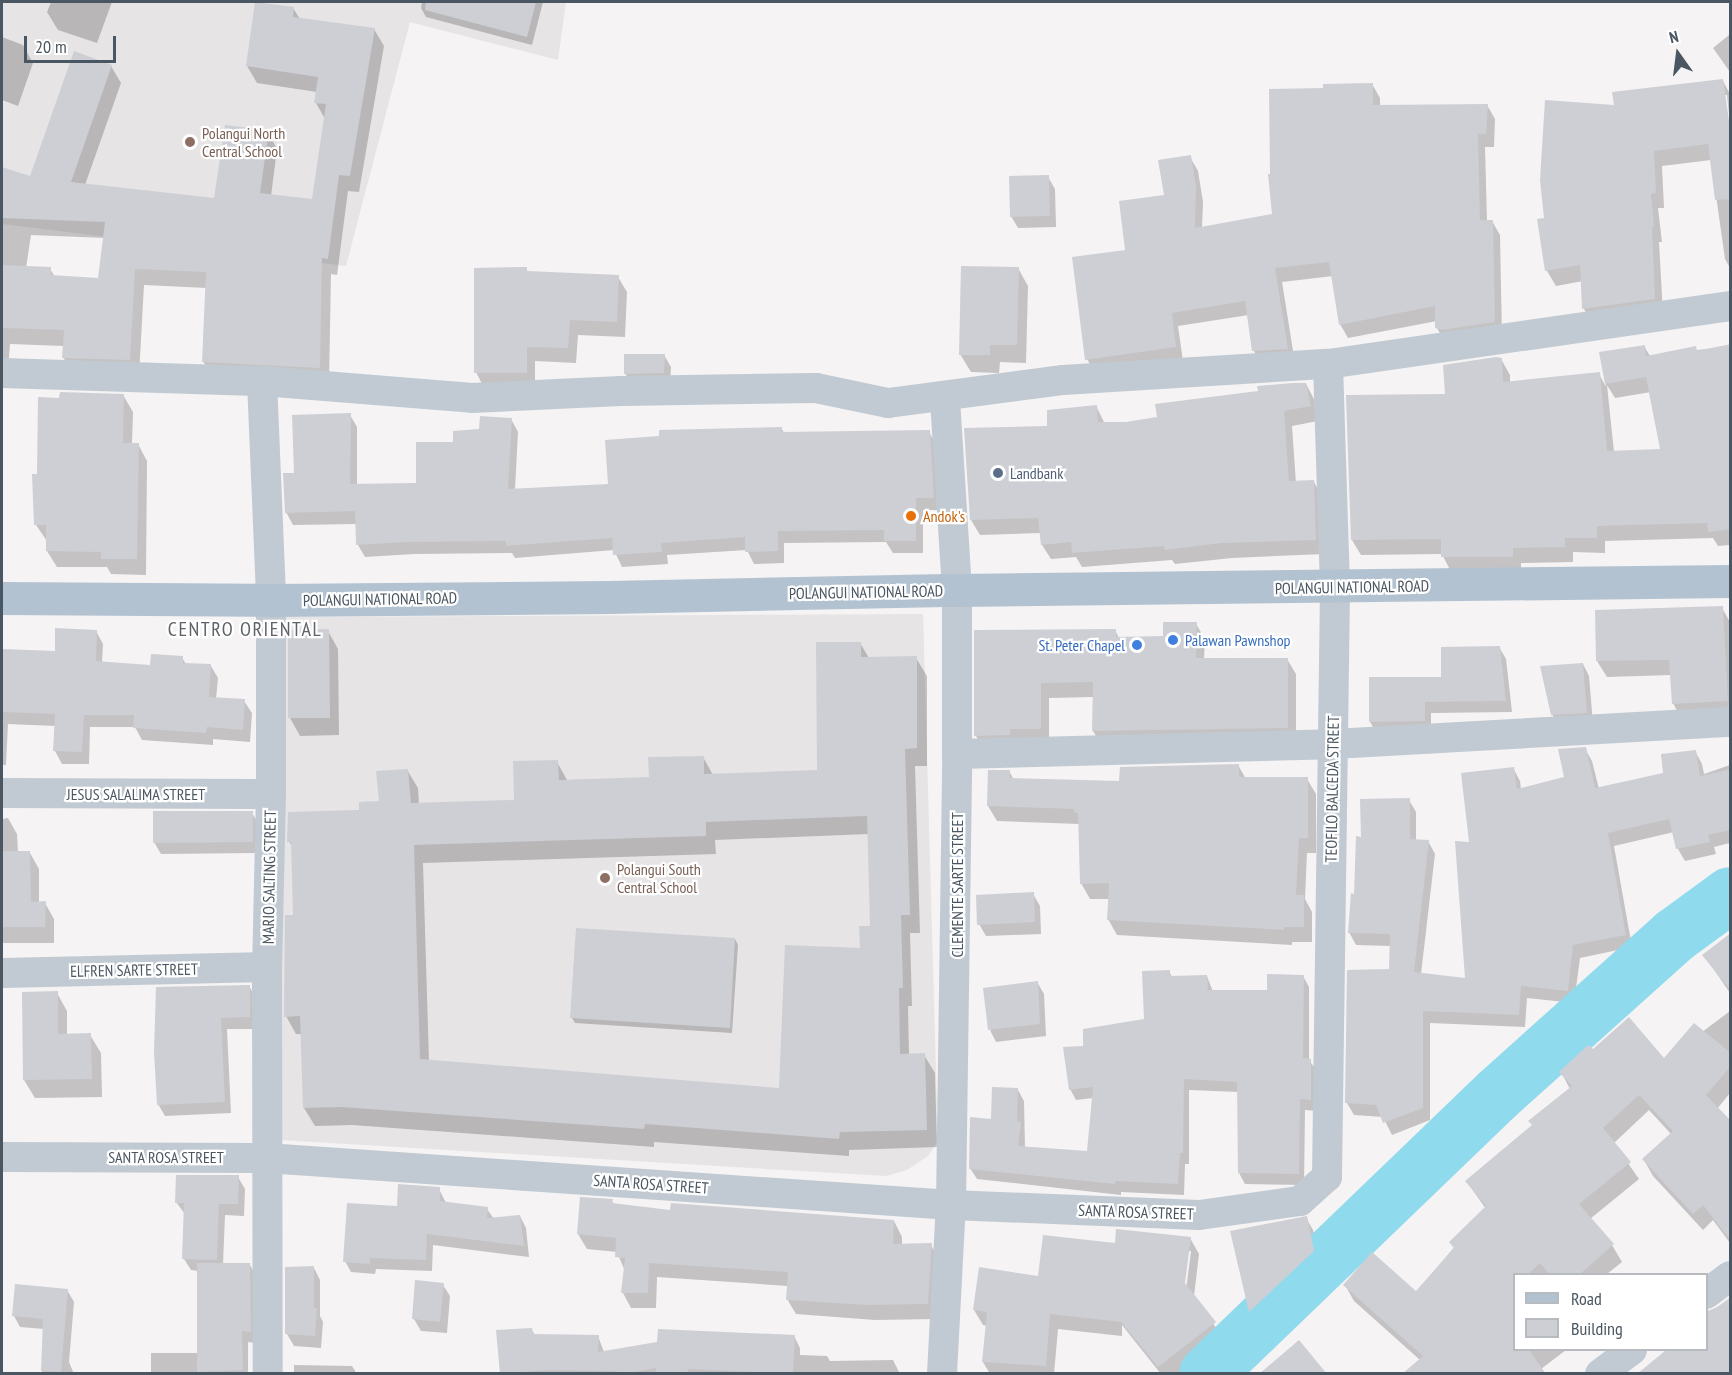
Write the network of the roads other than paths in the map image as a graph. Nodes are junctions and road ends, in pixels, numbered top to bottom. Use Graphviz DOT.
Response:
graph roads {
  1 [pos="1731,306"];
  2 [pos="1328,364"];
  3 [pos="2,373"];
  4 [pos="262,381"];
  5 [pos="945,397"];
  6 [pos="1731,581"];
  7 [pos="1335,587"];
  8 [pos="957,590"];
  9 [pos="2,598"];
  10 [pos="271,600"];
  11 [pos="1731,722"];
  12 [pos="1333,744"];
  13 [pos="957,754"];
  14 [pos="2,794"];
  15 [pos="271,795"];
  16 [pos="267,967"];
  17 [pos="2,974"];
  18 [pos="2,1157"];
  19 [pos="266,1158"];
  20 [pos="1300,1201"];
  21 [pos="951,1205"];
  22 [pos="1731,1276"];
  23 [pos="1708,1293"];
  24 [pos="1631,1351"];
  25 [pos="268,1374"];
  26 [pos="942,1374"];
  27 [pos="1600,1374"];
  1 -- 2 [label="street"];
  2 -- 5 [label="street"];
  2 -- 7 [label="street, TEOFILO BALCEDA STREET"];
  3 -- 4 [label="street"];
  4 -- 5 [label="street"];
  4 -- 10 [label="street, MARIO SALTING STREET"];
  5 -- 8 [label="street, CLEMENTE SARTE STREET"];
  6 -- 7 [label="main road, POLANGUI NATIONAL ROAD"];
  7 -- 8 [label="main road, POLANGUI NATIONAL ROAD"];
  7 -- 12 [label="street, TEOFILO BALCEDA STREET"];
  8 -- 10 [label="main road, POLANGUI NATIONAL ROAD"];
  8 -- 13 [label="street, CLEMENTE SARTE STREET"];
  9 -- 10 [label="main road, POLANGUI NATIONAL ROAD"];
  10 -- 15 [label="street, MARIO SALTING STREET"];
  11 -- 12 [label="street"];
  12 -- 13 [label="street"];
  12 -- 20 [label="street, TEOFILO BALCEDA STREET"];
  13 -- 21 [label="street, CLEMENTE SARTE STREET"];
  14 -- 15 [label="street, JESUS SALALIMA STREET"];
  15 -- 16 [label="street, MARIO SALTING STREET"];
  16 -- 17 [label="street, ELFREN SARTE STREET"];
  16 -- 19 [label="street, MARIO SALTING STREET"];
  18 -- 19 [label="street, SANTA ROSA STREET"];
  19 -- 21 [label="street, SANTA ROSA STREET"];
  19 -- 25 [label="street, MARIO SALTING STREET"];
  20 -- 21 [label="street, SANTA ROSA STREET"];
  21 -- 26 [label="street, CLEMENTE SARTE STREET"];
  22 -- 23 [label="street"];
  24 -- 27 [label="street"];
}
